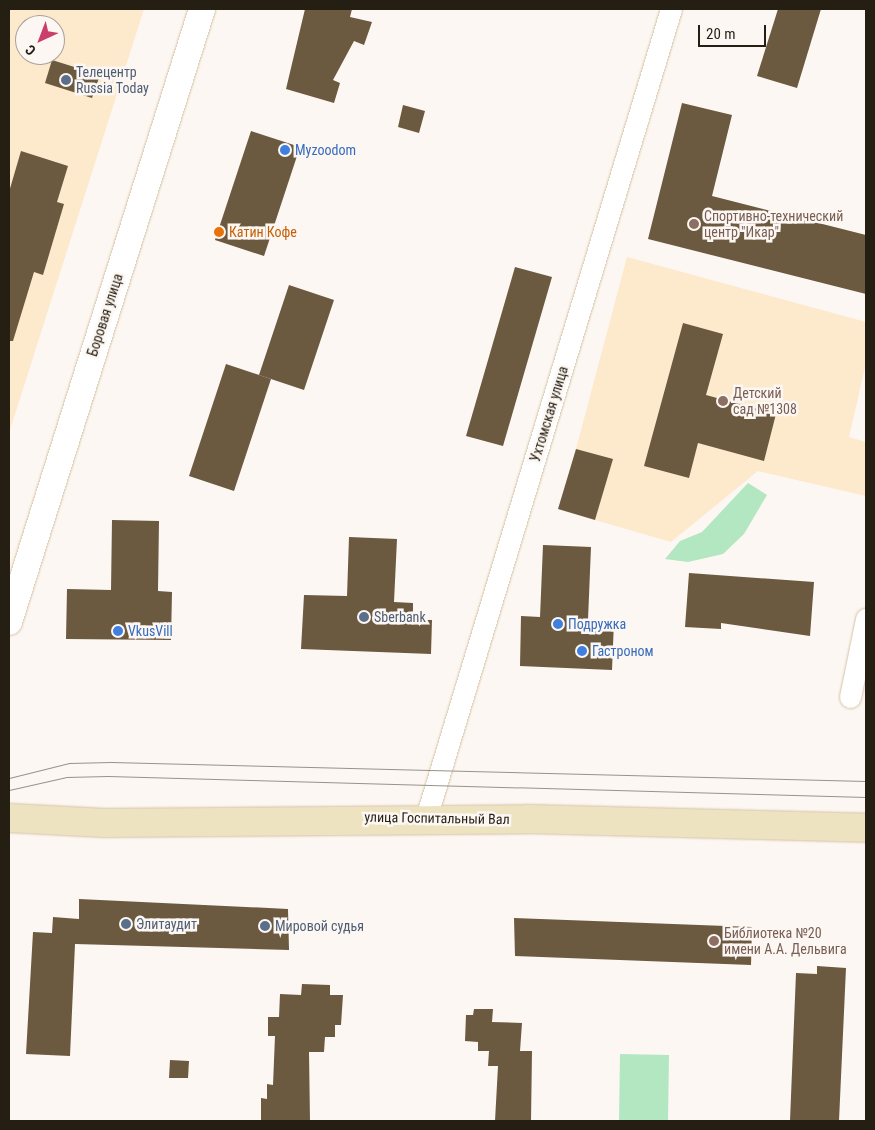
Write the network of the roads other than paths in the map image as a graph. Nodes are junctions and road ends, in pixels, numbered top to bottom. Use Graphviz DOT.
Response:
graph roads {
  1 [pos="202,9"];
  2 [pos="671,9"];
  3 [pos="866,619"];
  4 [pos="9,622"];
  5 [pos="850,697"];
  6 [pos="9,818"];
  7 [pos="426,818"];
  8 [pos="866,828"];
  1 -- 4 [label="street, Боровая улица"];
  2 -- 7 [label="street, Ухтомская улица"];
  3 -- 5 [label="street"];
  6 -- 7 [label="main road, улица Госпитальный Вал"];
  7 -- 8 [label="main road, улица Госпитальный Вал"];
}
